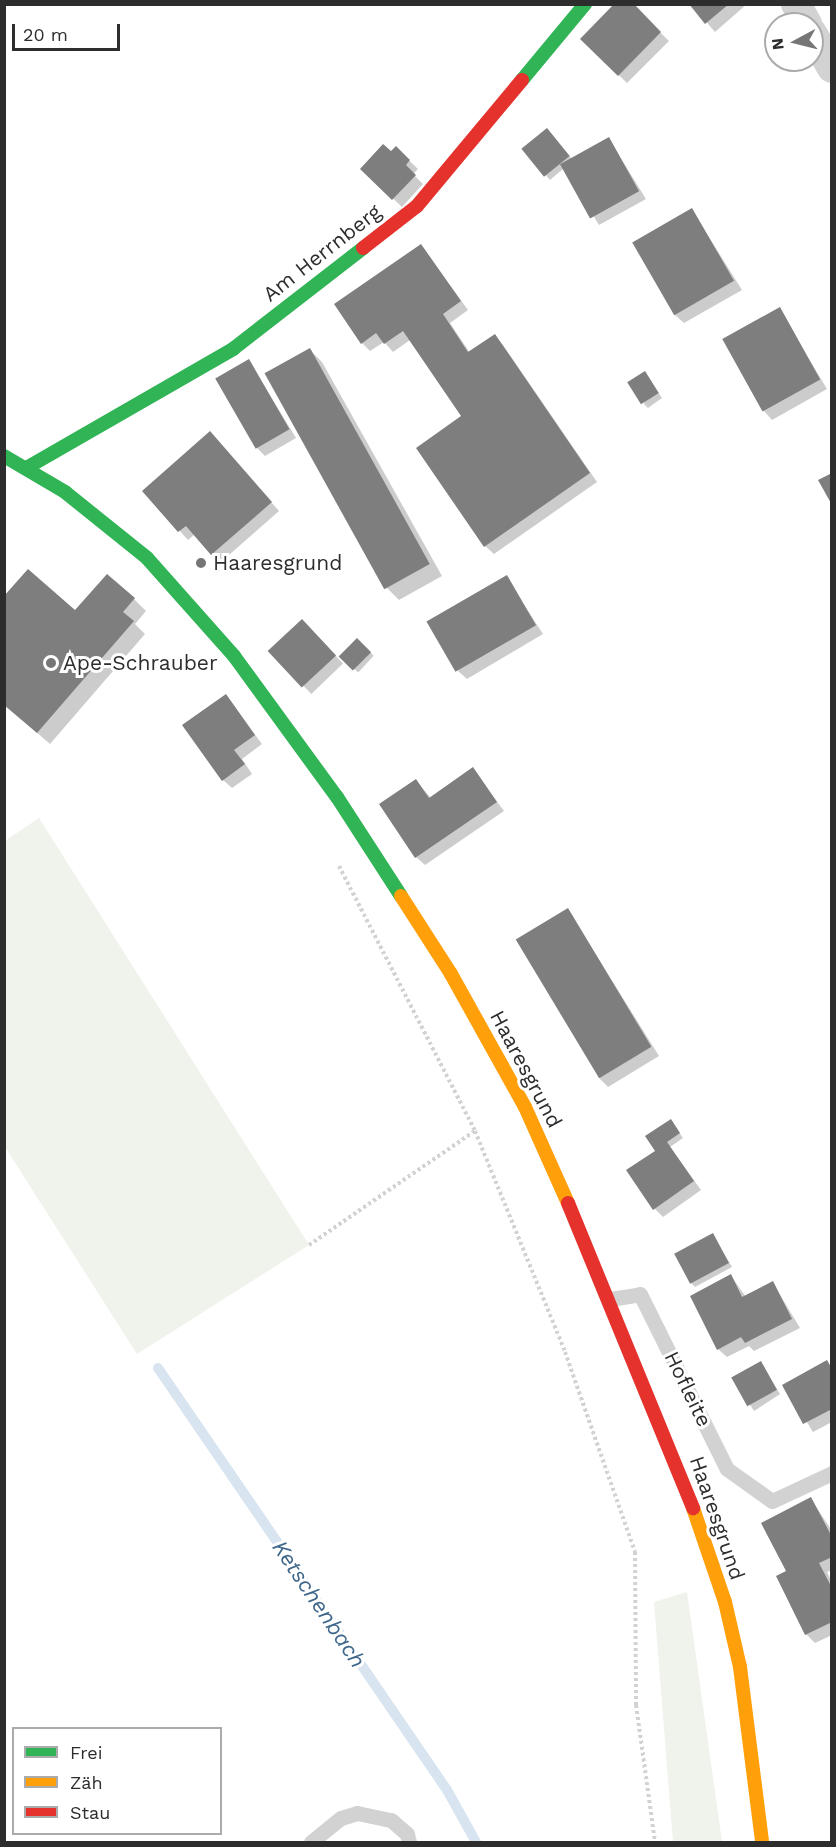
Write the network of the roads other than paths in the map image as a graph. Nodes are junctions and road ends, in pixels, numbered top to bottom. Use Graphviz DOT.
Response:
graph roads {
  1 [pos="585,4"];
  2 [pos="4,456"];
  3 [pos="28,467"];
  4 [pos="610,1299"];
  5 [pos="831,1473"];
  6 [pos="311,1842"];
  7 [pos="409,1842"];
  8 [pos="762,1842"];
  1 -- 3 [label="street, Am Herrnberg"];
  2 -- 3 [label="street, Haaresgrund"];
  3 -- 4 [label="street, Haaresgrund"];
  4 -- 5 [label="lane, Hofleite"];
  4 -- 8 [label="street, Haaresgrund"];
  6 -- 7 [label="lane"];
}
